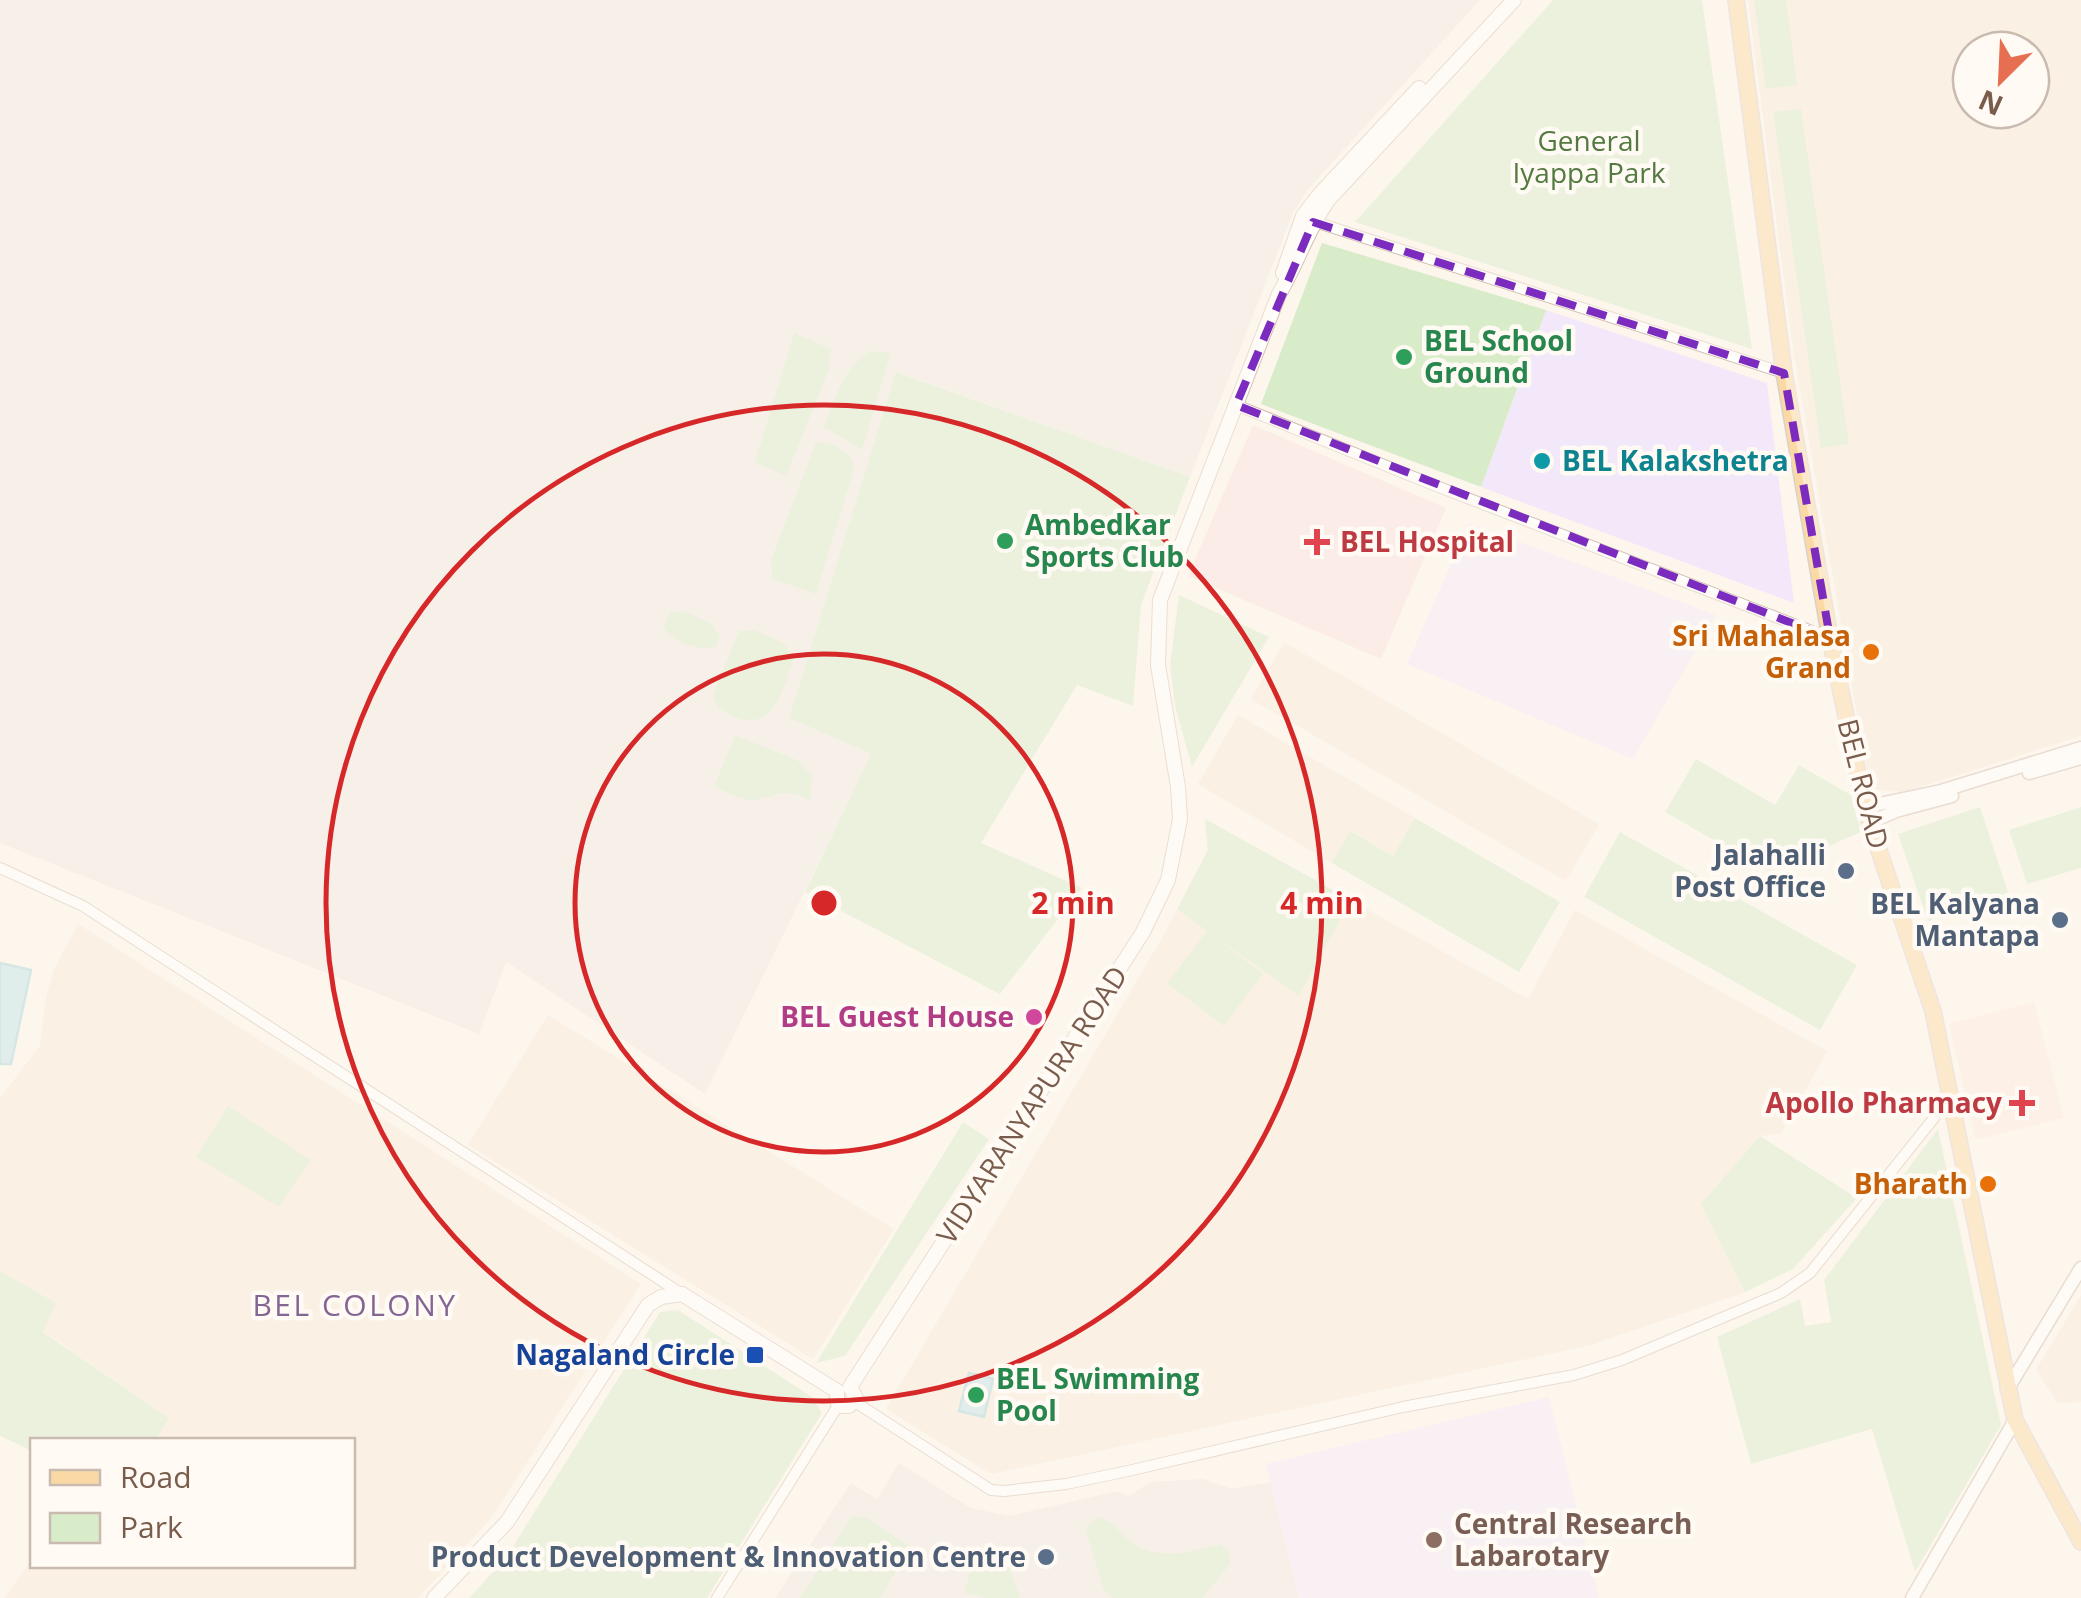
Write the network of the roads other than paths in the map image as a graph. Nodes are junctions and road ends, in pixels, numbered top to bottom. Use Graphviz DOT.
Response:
graph roads {
  1 [pos="1502,0"];
  2 [pos="1514,0"];
  3 [pos="1736,0"];
  4 [pos="1308,219"];
  5 [pos="1784,373"];
  6 [pos="1236,405"];
  7 [pos="1830,638"];
  8 [pos="2081,748"];
  9 [pos="2081,758"];
  10 [pos="1867,815"];
  11 [pos="0,868"];
  12 [pos="1934,1118"];
  13 [pos="2081,1268"];
  14 [pos="682,1294"];
  15 [pos="2007,1390"];
  16 [pos="842,1394"];
  17 [pos="855,1402"];
  18 [pos="2015,1420"];
  19 [pos="2081,1542"];
  20 [pos="434,1598"];
  21 [pos="717,1598"];
  22 [pos="1912,1598"];
  1 -- 4 [label="main road, VIDYARANYAPURA ROAD"];
  2 -- 4 [label="main road, VIDYARANYAPURA ROAD"];
  3 -- 5 [label="main road, BEL ROAD"];
  4 -- 5 [label="street"];
  4 -- 6 [label="main road, VIDYARANYAPURA ROAD"];
  5 -- 7 [label="main road, BEL ROAD"];
  6 -- 7 [label="street"];
  6 -- 16 [label="main road, VIDYARANYAPURA ROAD"];
  7 -- 10 [label="main road, BEL ROAD"];
  8 -- 10 [label="street"];
  9 -- 10 [label="street"];
  10 -- 15 [label="main road, BEL ROAD"];
  11 -- 14 [label="street"];
  12 -- 17 [label="street"];
  13 -- 15 [label="street"];
  14 -- 16 [label="main road"];
  14 -- 20 [label="main road"];
  15 -- 18 [label="main road, BEL ROAD"];
  16 -- 17 [label="main road"];
  16 -- 21 [label="street"];
  18 -- 19 [label="main road, BEL ROAD"];
  18 -- 22 [label="street"];
}
